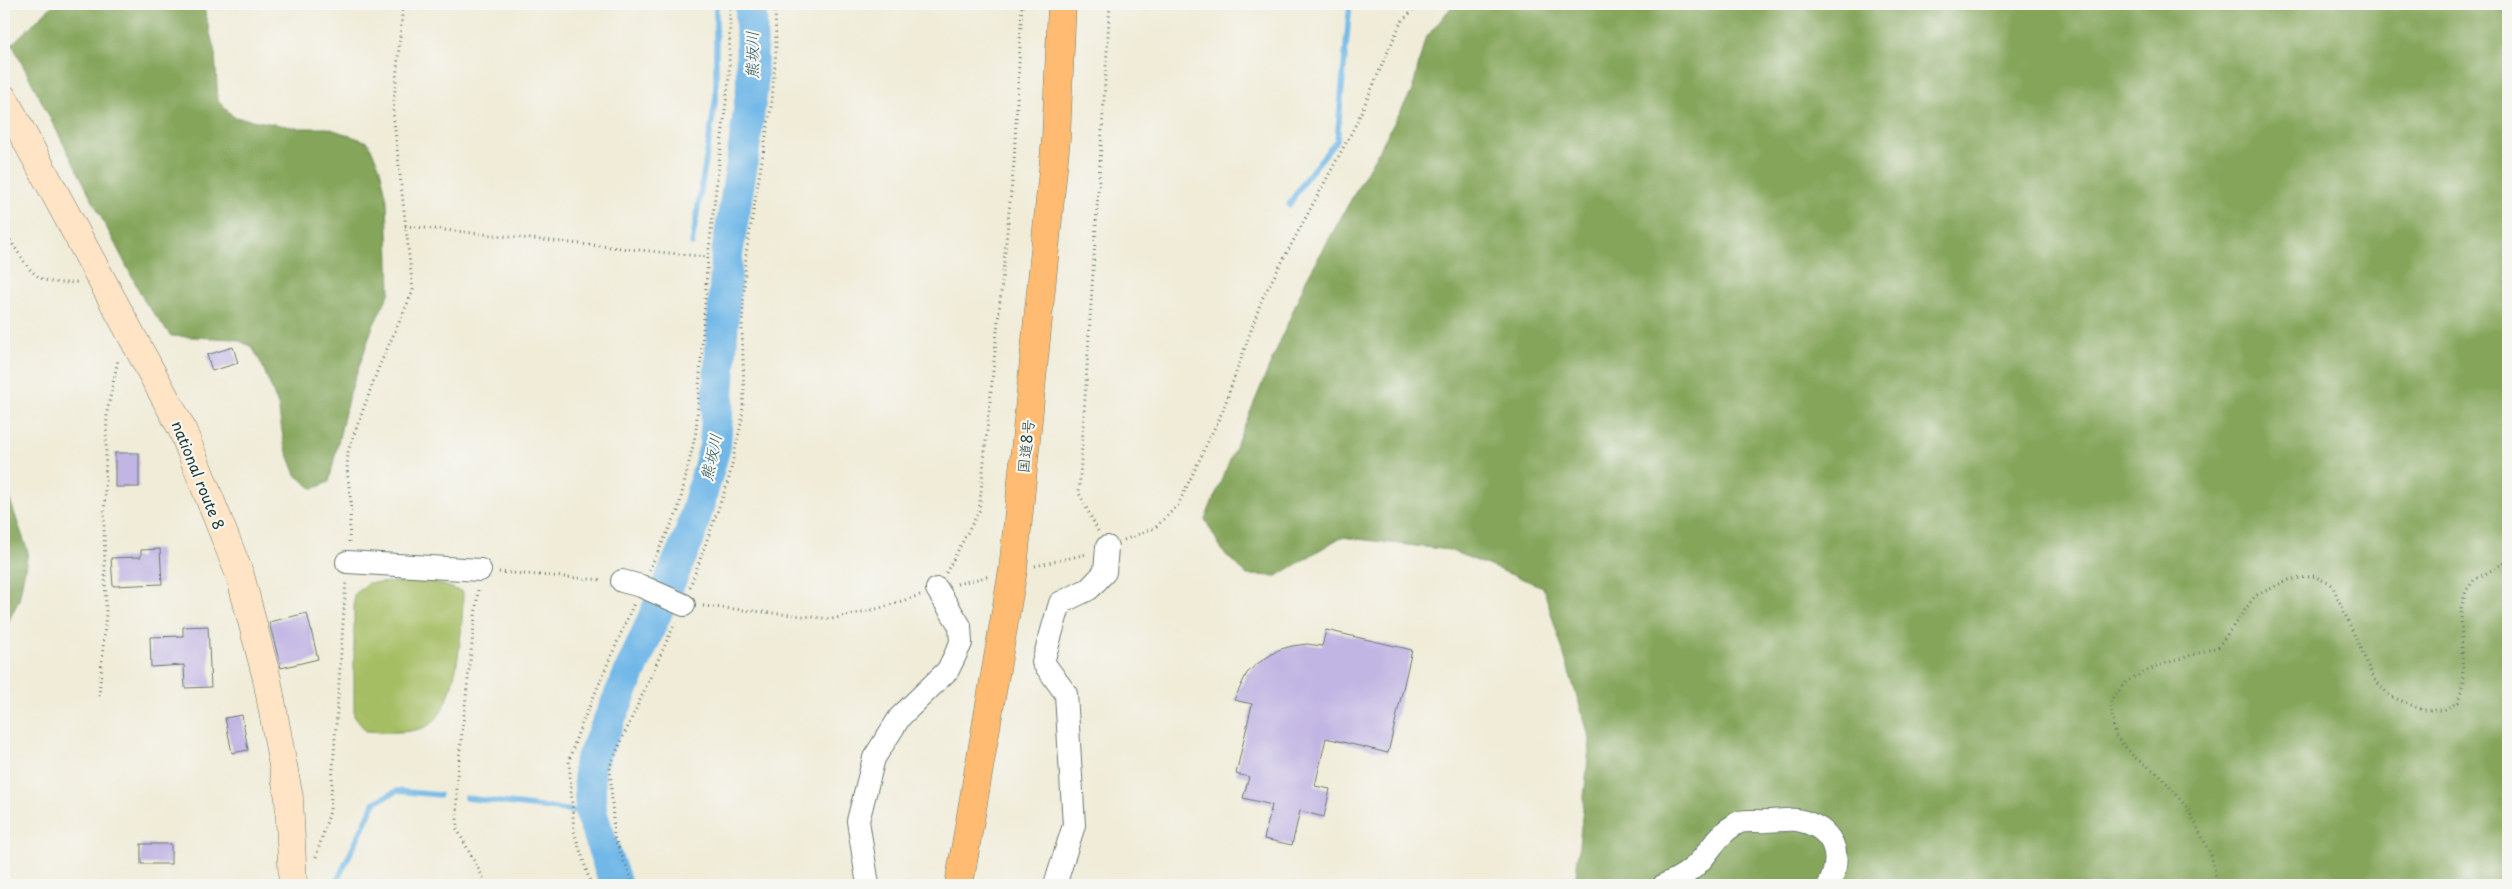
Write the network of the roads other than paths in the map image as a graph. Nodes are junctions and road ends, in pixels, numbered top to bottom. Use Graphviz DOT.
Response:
graph roads {
  1 [pos="1062,4"];
  2 [pos="4,100"];
  3 [pos="1107,547"];
  4 [pos="347,562"];
  5 [pos="480,570"];
  6 [pos="631,584"];
  7 [pos="937,589"];
  8 [pos="684,605"];
  9 [pos="293,885"];
  10 [pos="868,885"];
  11 [pos="959,885"];
  12 [pos="1055,885"];
  13 [pos="1664,885"];
  14 [pos="1829,885"];
  1 -- 11 [label="highway, 国道8号"];
  2 -- 9 [label="main road, national route 8"];
  3 -- 12 [label="street"];
  4 -- 5 [label="street"];
  6 -- 8 [label="street"];
  7 -- 10 [label="street"];
  13 -- 14 [label="street"];
}
